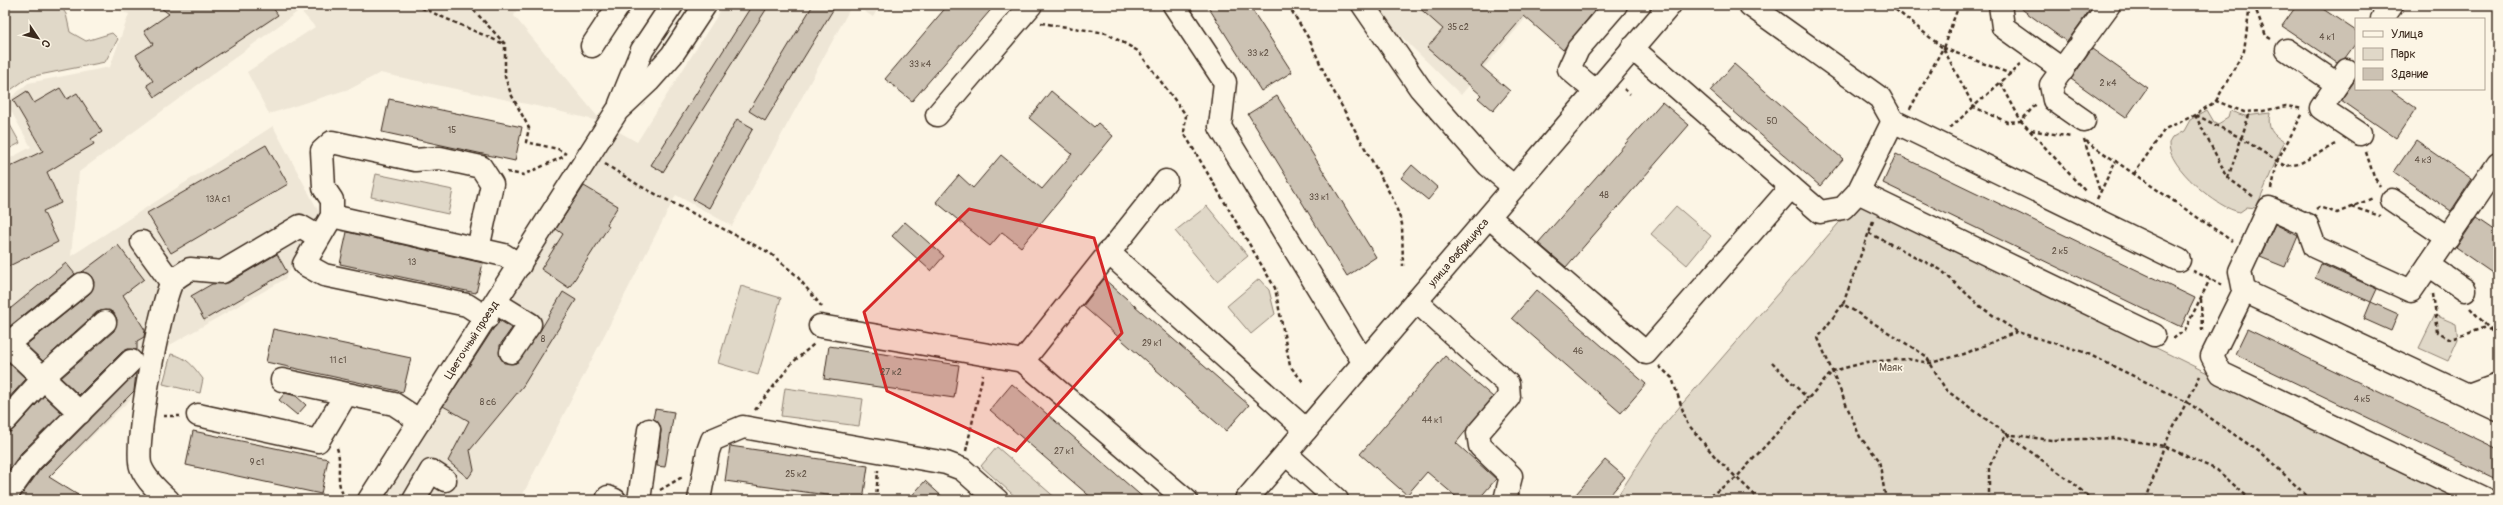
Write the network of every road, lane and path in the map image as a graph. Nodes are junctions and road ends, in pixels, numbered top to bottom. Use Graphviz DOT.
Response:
graph roads {
  1 [pos="415,5"];
  2 [pos="469,5"];
  3 [pos="619,5"];
  4 [pos="672,5"];
  5 [pos="705,5"];
  6 [pos="1174,5"];
  7 [pos="1288,5"];
  8 [pos="1363,5"];
  9 [pos="1616,5"];
  10 [pos="1670,5"];
  11 [pos="1750,5"];
  12 [pos="1890,5"];
  13 [pos="1959,5"];
  14 [pos="2000,5"];
  15 [pos="2109,5"];
  16 [pos="2250,5"];
  17 [pos="2254,5"];
  18 [pos="2392,5"];
  19 [pos="1025,12"];
  20 [pos="2383,18"];
  21 [pos="505,44"];
  22 [pos="592,46"];
  23 [pos="1632,48"];
  24 [pos="1943,48"];
  25 [pos="2036,50"];
  26 [pos="2287,50"];
  27 [pos="2348,69"];
  28 [pos="2011,74"];
  29 [pos="2057,79"];
  30 [pos="2001,83"];
  31 [pos="1623,88"];
  32 [pos="1595,91"];
  33 [pos="1630,94"];
  34 [pos="2216,101"];
  35 [pos="1974,107"];
  36 [pos="617,111"];
  37 [pos="2250,112"];
  38 [pos="937,115"];
  39 [pos="2195,115"];
  40 [pos="2021,121"];
  41 [pos="1897,123"];
  42 [pos="2030,130"];
  43 [pos="2084,130"];
  44 [pos="2358,132"];
  45 [pos="2241,138"];
  46 [pos="1939,143"];
  47 [pos="568,155"];
  48 [pos="580,156"];
  49 [pos="2116,160"];
  50 [pos="2277,161"];
  51 [pos="2498,164"];
  52 [pos="481,167"];
  53 [pos="2134,174"];
  54 [pos="2228,178"];
  55 [pos="1166,181"];
  56 [pos="1514,187"];
  57 [pos="1790,187"];
  58 [pos="1858,192"];
  59 [pos="2100,192"];
  60 [pos="2388,196"];
  61 [pos="2264,204"];
  62 [pos="332,216"];
  63 [pos="1489,217"];
  64 [pos="2299,222"];
  65 [pos="319,237"];
  66 [pos="2448,238"];
  67 [pos="142,242"];
  68 [pos="478,249"];
  69 [pos="2250,249"];
  70 [pos="1108,252"];
  71 [pos="2179,260"];
  72 [pos="520,265"];
  73 [pos="2429,265"];
  74 [pos="1403,266"];
  75 [pos="2210,279"];
  76 [pos="171,282"];
  77 [pos="82,284"];
  78 [pos="2465,290"];
  79 [pos="2244,291"];
  80 [pos="1416,302"];
  81 [pos="1843,304"];
  82 [pos="492,310"];
  83 [pos="105,322"];
  84 [pos="2498,325"];
  85 [pos="829,327"];
  86 [pos="2487,329"];
  87 [pos="2017,332"];
  88 [pos="2154,334"];
  89 [pos="2498,338"];
  90 [pos="6,345"];
  91 [pos="512,352"];
  92 [pos="1646,353"];
  93 [pos="987,355"];
  94 [pos="131,361"];
  95 [pos="1023,361"];
  96 [pos="1772,362"];
  97 [pos="1364,363"];
  98 [pos="1930,363"];
  99 [pos="1833,371"];
  100 [pos="2201,375"];
  101 [pos="43,379"];
  102 [pos="282,380"];
  103 [pos="1304,383"];
  104 [pos="2498,385"];
  105 [pos="346,394"];
  106 [pos="2468,396"];
  107 [pos="1808,399"];
  108 [pos="2187,402"];
  109 [pos="2498,410"];
  110 [pos="80,413"];
  111 [pos="198,415"];
  112 [pos="144,417"];
  113 [pos="5,421"];
  114 [pos="420,421"];
  115 [pos="743,427"];
  116 [pos="649,430"];
  117 [pos="1306,430"];
  118 [pos="324,431"];
  119 [pos="2006,434"];
  120 [pos="2164,446"];
  121 [pos="879,451"];
  122 [pos="1286,454"];
  123 [pos="706,459"];
  124 [pos="962,469"];
  125 [pos="1736,478"];
  126 [pos="445,480"];
  127 [pos="5,496"];
  128 [pos="648,496"];
  129 [pos="375,498"];
  130 [pos="168,500"];
  131 [pos="348,500"];
  132 [pos="414,500"];
  133 [pos="699,500"];
  134 [pos="876,500"];
  135 [pos="997,500"];
  136 [pos="1186,500"];
  137 [pos="1246,500"];
  138 [pos="1337,500"];
  139 [pos="1505,500"];
  140 [pos="1704,500"];
  141 [pos="1760,500"];
  142 [pos="1886,500"];
  143 [pos="1989,500"];
  144 [pos="2092,500"];
  145 [pos="2146,500"];
  146 [pos="2251,500"];
  147 [pos="2311,500"];
  148 [pos="2487,500"];
  1 -- 21 [label="path"];
  2 -- 21 [label="path"];
  3 -- 22 [label="main road"];
  4 -- 36 [label="main road"];
  5 -- 36 [label="main road"];
  6 -- 97 [label="main road"];
  7 -- 74 [label="path"];
  8 -- 56 [label="main road"];
  9 -- 32 [label="main road"];
  10 -- 23 [label="main road, улица Фабрициуса"];
  11 -- 41 [label="main road"];
  12 -- 24 [label="path"];
  13 -- 24 [label="path"];
  14 -- 25 [label="main road"];
  15 -- 29 [label="main road"];
  16 -- 34 [label="path"];
  17 -- 26 [label="path"];
  18 -- 20 [label="main road"];
  19 -- 38 [label="main road"];
  19 -- 103 [label="path"];
  21 -- 47 [label="path"];
  23 -- 32 [label="main road, улица Фабрициуса"];
  23 -- 57 [label="main road"];
  24 -- 28 [label="path"];
  24 -- 35 [label="path"];
  24 -- 41 [label="path"];
  25 -- 28 [label="path"];
  25 -- 29 [label="main road"];
  26 -- 27 [label="main road"];
  27 -- 44 [label="main road"];
  28 -- 30 [label="path"];
  29 -- 40 [label="path"];
  29 -- 43 [label="main road"];
  30 -- 35 [label="path"];
  30 -- 40 [label="path"];
  31 -- 33 [label="path"];
  32 -- 56 [label="main road, улица Фабрициуса"];
  34 -- 37 [label="path"];
  34 -- 39 [label="path"];
  35 -- 40 [label="path"];
  35 -- 46 [label="path"];
  36 -- 48 [label="main road, Цветочный проезд"];
  37 -- 45 [label="path"];
  37 -- 50 [label="path"];
  39 -- 45 [label="path"];
  39 -- 53 [label="path"];
  39 -- 54 [label="path"];
  40 -- 42 [label="path"];
  41 -- 46 [label="main road"];
  41 -- 58 [label="main road"];
  42 -- 43 [label="path"];
  42 -- 59 [label="path"];
  43 -- 49 [label="path"];
  43 -- 59 [label="path"];
  44 -- 50 [label="path"];
  44 -- 60 [label="path"];
  45 -- 50 [label="path"];
  45 -- 54 [label="path"];
  46 -- 71 [label="main road"];
  47 -- 48 [label="path"];
  47 -- 52 [label="path"];
  48 -- 72 [label="main road, Цветочный проезд"];
  48 -- 85 [label="path"];
  49 -- 53 [label="path"];
  49 -- 59 [label="path"];
  50 -- 61 [label="path"];
  51 -- 66 [label="main road"];
  52 -- 62 [label="main road"];
  52 -- 68 [label="main road"];
  53 -- 69 [label="path"];
  54 -- 61 [label="path"];
  55 -- 70 [label="main road"];
  56 -- 63 [label="main road, улица Фабрициуса"];
  57 -- 58 [label="main road"];
  57 -- 92 [label="main road"];
  58 -- 88 [label="main road"];
  60 -- 64 [label="path"];
  60 -- 66 [label="main road"];
  61 -- 64 [label="main road"];
  61 -- 69 [label="main road"];
  62 -- 65 [label="main road"];
  62 -- 68 [label="main road"];
  63 -- 80 [label="main road, улица Фабрициуса"];
  63 -- 92 [label="main road"];
  64 -- 73 [label="main road"];
  65 -- 76 [label="main road"];
  65 -- 82 [label="main road"];
  66 -- 73 [label="main road"];
  67 -- 76 [label="main road"];
  68 -- 72 [label="main road"];
  69 -- 79 [label="main road"];
  70 -- 95 [label="main road"];
  70 -- 117 [label="main road"];
  72 -- 82 [label="main road, Цветочный проезд"];
  73 -- 78 [label="main road"];
  73 -- 86 [label="path"];
  75 -- 88 [label="path"];
  76 -- 112 [label="main road"];
  77 -- 90 [label="main road"];
  78 -- 86 [label="path"];
  79 -- 106 [label="main road"];
  79 -- 148 [label="main road"];
  80 -- 97 [label="main road, улица Фабрициуса"];
  80 -- 139 [label="main road"];
  81 -- 87 [label="path"];
  81 -- 98 [label="path"];
  81 -- 99 [label="path"];
  82 -- 91 [label="main road"];
  82 -- 114 [label="main road, Цветочный проезд"];
  83 -- 101 [label="main road"];
  84 -- 86 [label="path"];
  85 -- 93 [label="main road"];
  85 -- 115 [label="path"];
  86 -- 89 [label="path"];
  87 -- 98 [label="path"];
  87 -- 108 [label="path"];
  90 -- 101 [label="main road"];
  92 -- 125 [label="path"];
  93 -- 95 [label="main road"];
  93 -- 124 [label="path"];
  94 -- 110 [label="main road"];
  95 -- 136 [label="main road"];
  96 -- 107 [label="path"];
  97 -- 117 [label="main road, улица Фабрициуса"];
  98 -- 99 [label="path"];
  98 -- 119 [label="path"];
  99 -- 107 [label="path"];
  99 -- 142 [label="path"];
  100 -- 108 [label="path"];
  101 -- 110 [label="main road"];
  101 -- 113 [label="main road"];
  102 -- 105 [label="main road"];
  104 -- 106 [label="main road"];
  105 -- 114 [label="main road"];
  105 -- 118 [label="main road"];
  106 -- 109 [label="main road"];
  107 -- 125 [label="path"];
  108 -- 120 [label="path"];
  108 -- 147 [label="path"];
  110 -- 127 [label="main road"];
  111 -- 112 [label="path"];
  111 -- 118 [label="main road"];
  112 -- 130 [label="main road"];
  114 -- 129 [label="main road, Цветочный проезд"];
  115 -- 121 [label="main road"];
  115 -- 123 [label="main road"];
  116 -- 128 [label="main road"];
  117 -- 122 [label="main road, улица Фабрициуса"];
  118 -- 131 [label="path"];
  119 -- 120 [label="path"];
  119 -- 143 [label="path"];
  119 -- 144 [label="path"];
  120 -- 145 [label="path"];
  120 -- 146 [label="path"];
  121 -- 124 [label="main road"];
  121 -- 134 [label="path"];
  122 -- 137 [label="main road, улица Фабрициуса"];
  122 -- 138 [label="main road"];
  123 -- 128 [label="path"];
  123 -- 133 [label="main road"];
  124 -- 135 [label="main road"];
  125 -- 140 [label="path"];
  125 -- 141 [label="path"];
  126 -- 132 [label="main road"];
}
